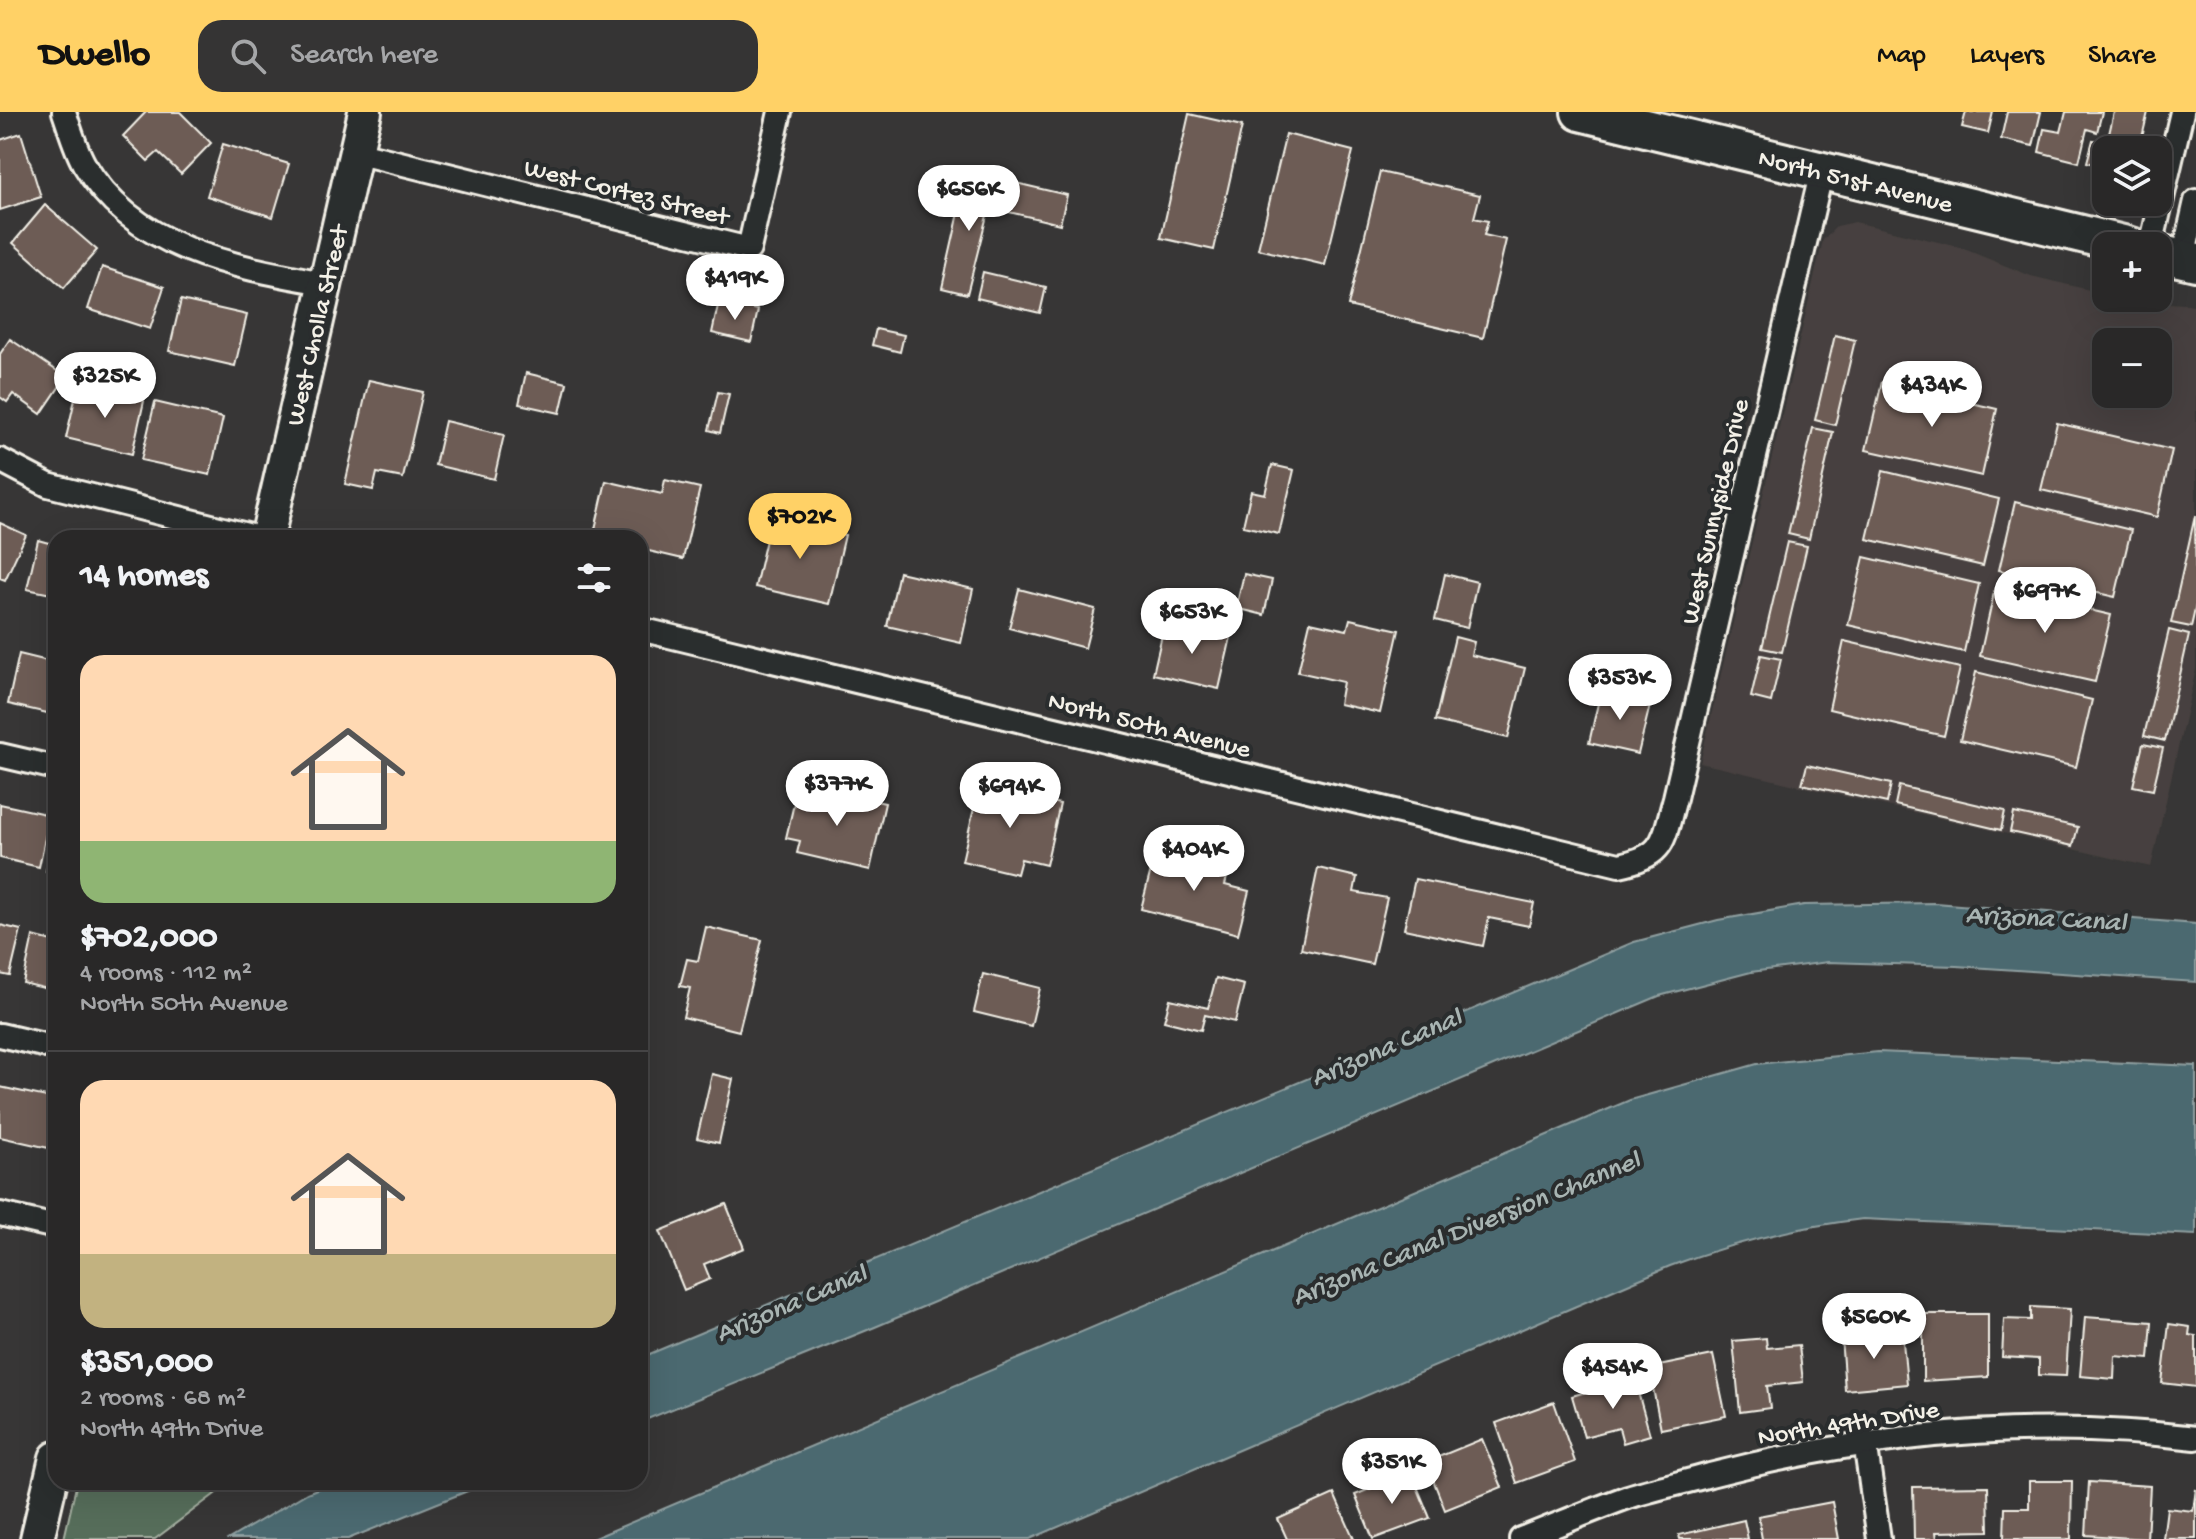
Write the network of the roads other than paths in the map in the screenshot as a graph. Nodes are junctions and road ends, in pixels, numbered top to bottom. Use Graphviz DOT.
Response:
graph roads {
  1 [pos="64,112"];
  2 [pos="365,112"];
  3 [pos="780,112"];
  4 [pos="1580,112"];
  5 [pos="2182,112"];
  6 [pos="355,152"];
  7 [pos="1822,170"];
  8 [pos="2196,201"];
  9 [pos="2092,236"];
  10 [pos="2172,255"];
  11 [pos="324,283"];
  12 [pos="0,460"];
  13 [pos="227,530"];
  14 [pos="269,530"];
  15 [pos="648,631"];
  16 [pos="0,755"];
  17 [pos="48,766"];
  18 [pos="1647,860"];
  19 [pos="0,1035"];
  20 [pos="48,1046"];
  21 [pos="0,1214"];
  22 [pos="48,1225"];
  23 [pos="2196,1438"];
  24 [pos="1865,1442"];
  25 [pos="48,1490"];
  26 [pos="37,1539"];
  27 [pos="1521,1539"];
  28 [pos="1879,1539"];
  1 -- 11 [label="street"];
  2 -- 6 [label="street, West Cholla Street"];
  3 -- 6 [label="street, West Cortez Street"];
  4 -- 7 [label="main road, North 51st Avenue"];
  5 -- 10 [label="street"];
  6 -- 11 [label="street, West Cholla Street"];
  7 -- 9 [label="main road, North 51st Avenue"];
  7 -- 18 [label="street, West Sunnyside Drive"];
  8 -- 10 [label="street"];
  11 -- 14 [label="street, West Cholla Street"];
  12 -- 13 [label="street"];
  15 -- 18 [label="street, North 50th Avenue"];
  16 -- 17 [label="street"];
  19 -- 20 [label="street"];
  21 -- 22 [label="street"];
  23 -- 24 [label="street, North 49th Drive"];
  24 -- 27 [label="street, North 49th Drive"];
  24 -- 28 [label="street"];
  25 -- 26 [label="street"];
}
